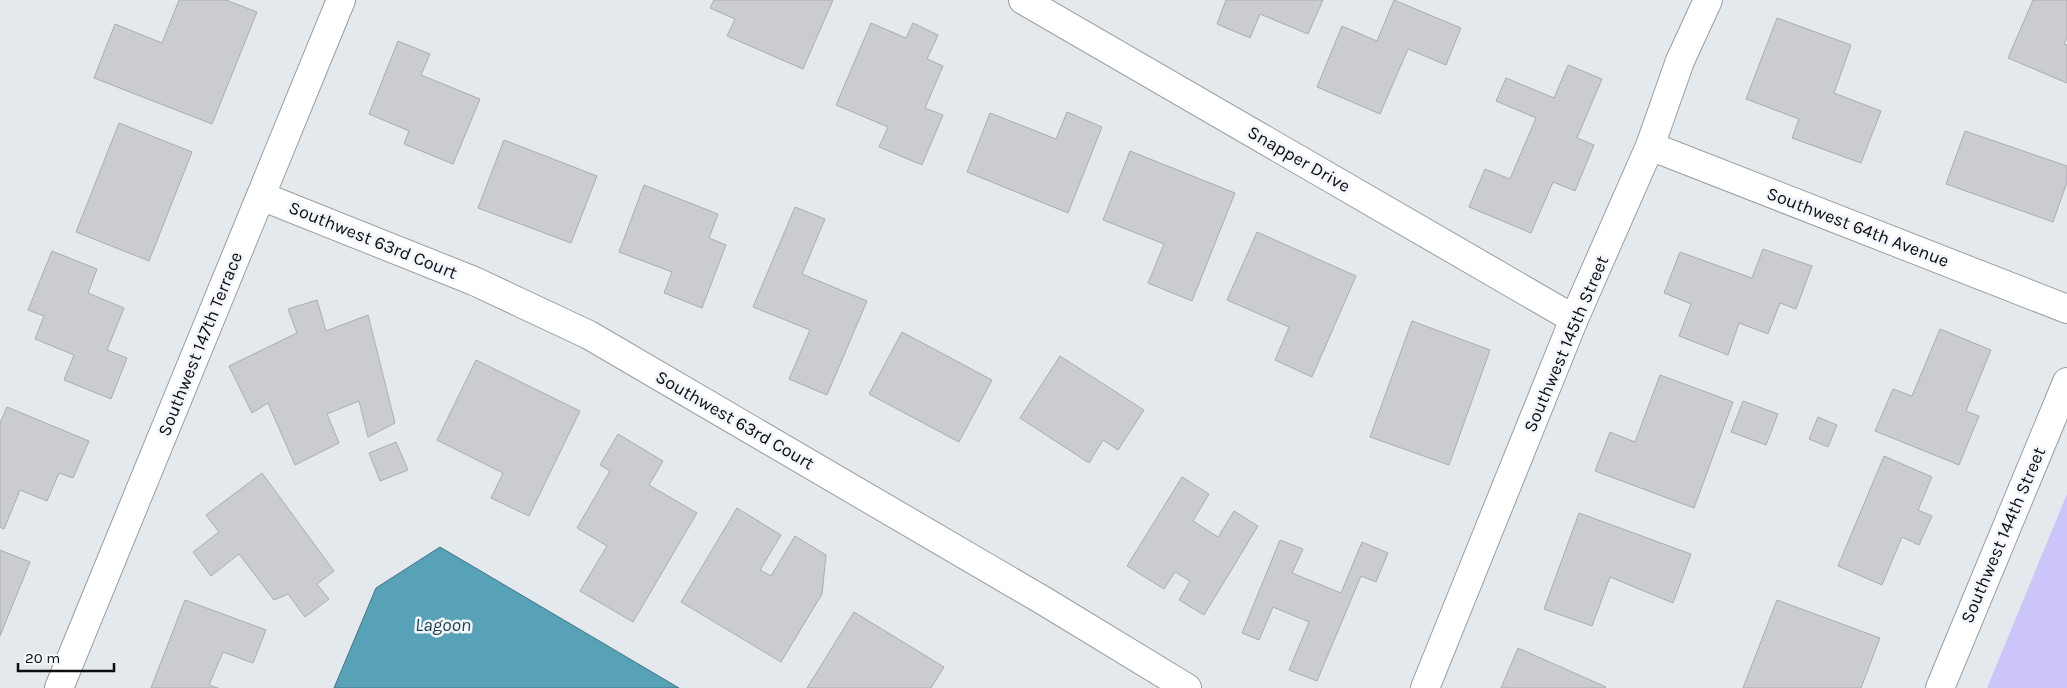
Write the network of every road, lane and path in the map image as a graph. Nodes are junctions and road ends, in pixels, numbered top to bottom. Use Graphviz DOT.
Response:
graph roads {
  1 [pos="341,0"];
  2 [pos="1023,0"];
  3 [pos="1708,0"];
  4 [pos="1650,146"];
  5 [pos="261,196"];
  6 [pos="2067,309"];
  7 [pos="1574,319"];
  8 [pos="2067,382"];
  9 [pos="59,688"];
  10 [pos="1187,688"];
  11 [pos="1425,688"];
  12 [pos="1940,688"];
  1 -- 5 [label="street, Southwest 147th Terrace"];
  2 -- 7 [label="street, Snapper Drive"];
  3 -- 4 [label="street, Southwest 145th Street"];
  4 -- 6 [label="street, Southwest 64th Avenue"];
  4 -- 7 [label="street, Southwest 145th Street"];
  5 -- 9 [label="street, Southwest 147th Terrace"];
  5 -- 10 [label="street, Southwest 63rd Court"];
  7 -- 11 [label="street, Southwest 145th Street"];
  8 -- 12 [label="street, Southwest 144th Street"];
}
